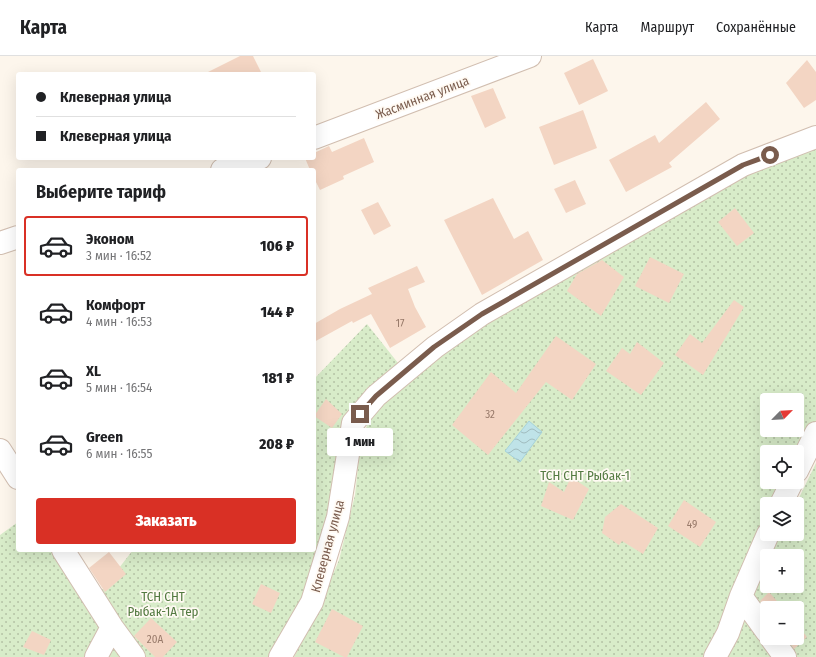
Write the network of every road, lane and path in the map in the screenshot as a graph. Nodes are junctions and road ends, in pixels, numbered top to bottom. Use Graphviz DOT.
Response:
graph roads {
  1 [pos="530,56"];
  2 [pos="316,137"];
  3 [pos="816,137"];
  4 [pos="254,160"];
  5 [pos="228,168"];
  6 [pos="16,238"];
  7 [pos="0,244"];
  8 [pos="816,433"];
  9 [pos="0,450"];
  10 [pos="804,457"];
  11 [pos="16,475"];
  12 [pos="765,541"];
  13 [pos="64,552"];
  14 [pos="741,596"];
  15 [pos="760,622"];
  16 [pos="112,627"];
  17 [pos="776,645"];
  18 [pos="96,657"];
  19 [pos="134,657"];
  20 [pos="280,657"];
  21 [pos="715,657"];
  22 [pos="785,657"];
  1 -- 2 [label="lane, Жасминная улица"];
  3 -- 20 [label="lane, Клеверная улица"];
  4 -- 5 [label="lane"];
  6 -- 7 [label="lane"];
  8 -- 10 [label="lane"];
  9 -- 11 [label="lane"];
  12 -- 14 [label="lane"];
  13 -- 16 [label="lane"];
  14 -- 15 [label="lane"];
  14 -- 21 [label="lane"];
  16 -- 18 [label="lane"];
  16 -- 19 [label="lane"];
  17 -- 22 [label="lane"];
}
